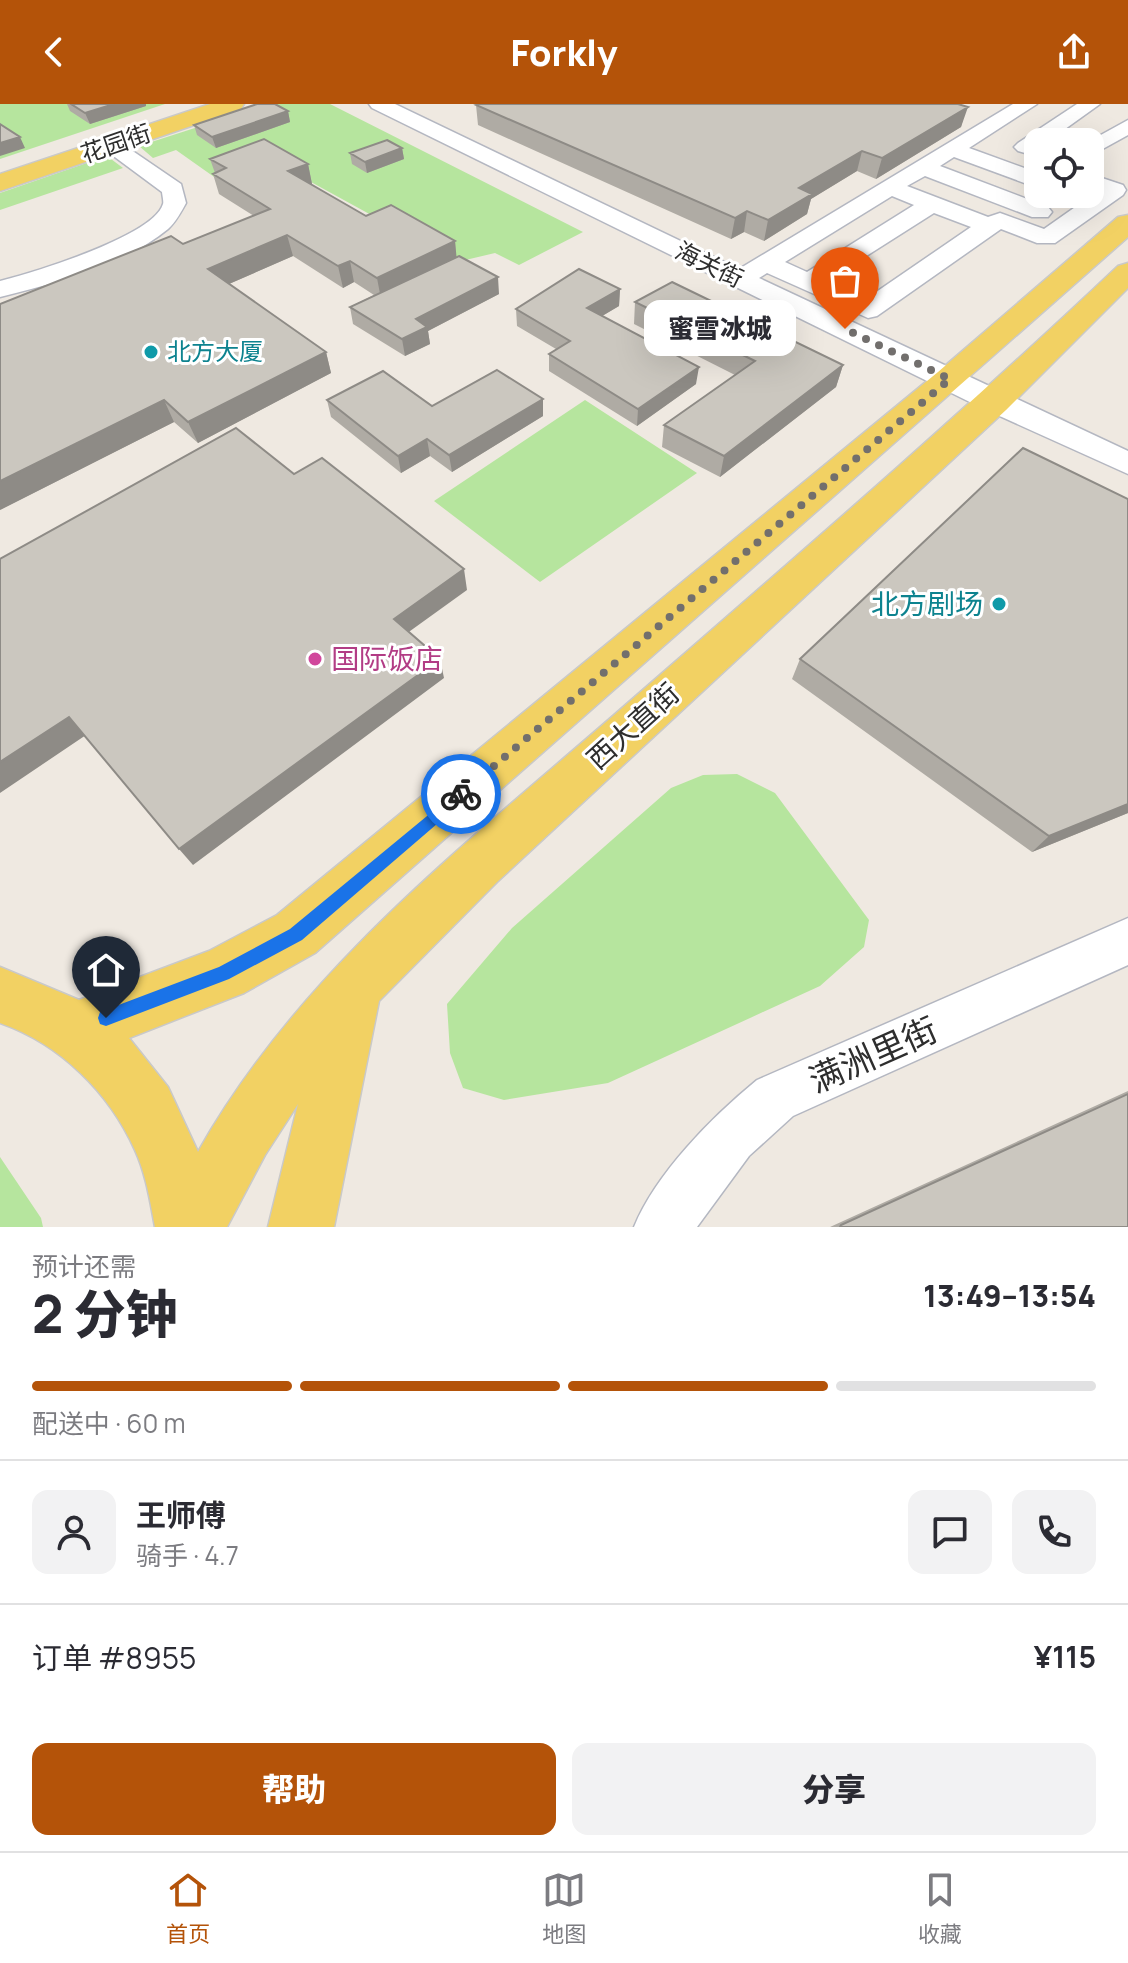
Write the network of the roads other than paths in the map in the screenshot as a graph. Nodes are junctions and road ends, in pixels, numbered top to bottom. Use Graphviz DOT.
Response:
graph roads {
  1 [pos="191,104"];
  2 [pos="233,104"];
  3 [pos="379,104"];
  4 [pos="1027,104"];
  5 [pos="1090,104"];
  6 [pos="1100,104"];
  7 [pos="1128,112"];
  8 [pos="1128,126"];
  9 [pos="1059,128"];
  10 [pos="980,132"];
  11 [pos="1104,141"];
  12 [pos="111,145"];
  13 [pos="1024,147"];
  14 [pos="952,149"];
  15 [pos="922,167"];
  16 [pos="0,168"];
  17 [pos="1024,176"];
  18 [pos="0,183"];
  19 [pos="889,187"];
  20 [pos="932,204"];
  21 [pos="1097,211"];
  22 [pos="989,226"];
  23 [pos="765,262"];
  24 [pos="1128,272"];
  25 [pos="739,279"];
  26 [pos="808,282"];
  27 [pos="0,289"];
  28 [pos="950,379"];
  29 [pos="994,402"];
  30 [pos="1128,463"];
  31 [pos="1128,941"];
  32 [pos="354,986"];
  33 [pos="0,995"];
  34 [pos="77,1029"];
  35 [pos="190,1227"];
  36 [pos="301,1227"];
  37 [pos="662,1227"];
  1 -- 16 [label="main road, 花园街"];
  2 -- 12 [label="main road, 花园街"];
  3 -- 25 [label="street, 海关街"];
  4 -- 10 [label="street"];
  5 -- 9 [label="street"];
  6 -- 7 [label="street"];
  8 -- 11 [label="street"];
  10 -- 13 [label="street"];
  10 -- 14 [label="street"];
  12 -- 18 [label="main road, 花园街"];
  12 -- 27 [label="street"];
  14 -- 15 [label="street"];
  14 -- 17 [label="street"];
  15 -- 19 [label="street"];
  15 -- 21 [label="street"];
  19 -- 20 [label="street"];
  19 -- 23 [label="street"];
  20 -- 22 [label="street"];
  20 -- 26 [label="street"];
  21 -- 22 [label="street"];
  21 -- 28 [label="main road, 西大直街"];
  22 -- 26 [label="street"];
  23 -- 25 [label="street"];
  23 -- 26 [label="street"];
  24 -- 29 [label="main road, 西大直街"];
  25 -- 28 [label="street, 海关街"];
  28 -- 29 [label="street, 海关街"];
  28 -- 34 [label="main road, 西大直街"];
  29 -- 30 [label="street, 海关街"];
  29 -- 32 [label="main road, 西大直街"];
  31 -- 37 [label="street, 满洲里街"];
  32 -- 35 [label="main road, 西大直街"];
  32 -- 36 [label="main road"];
  33 -- 34 [label="main road"];
  34 -- 35 [label="main road"];
}
